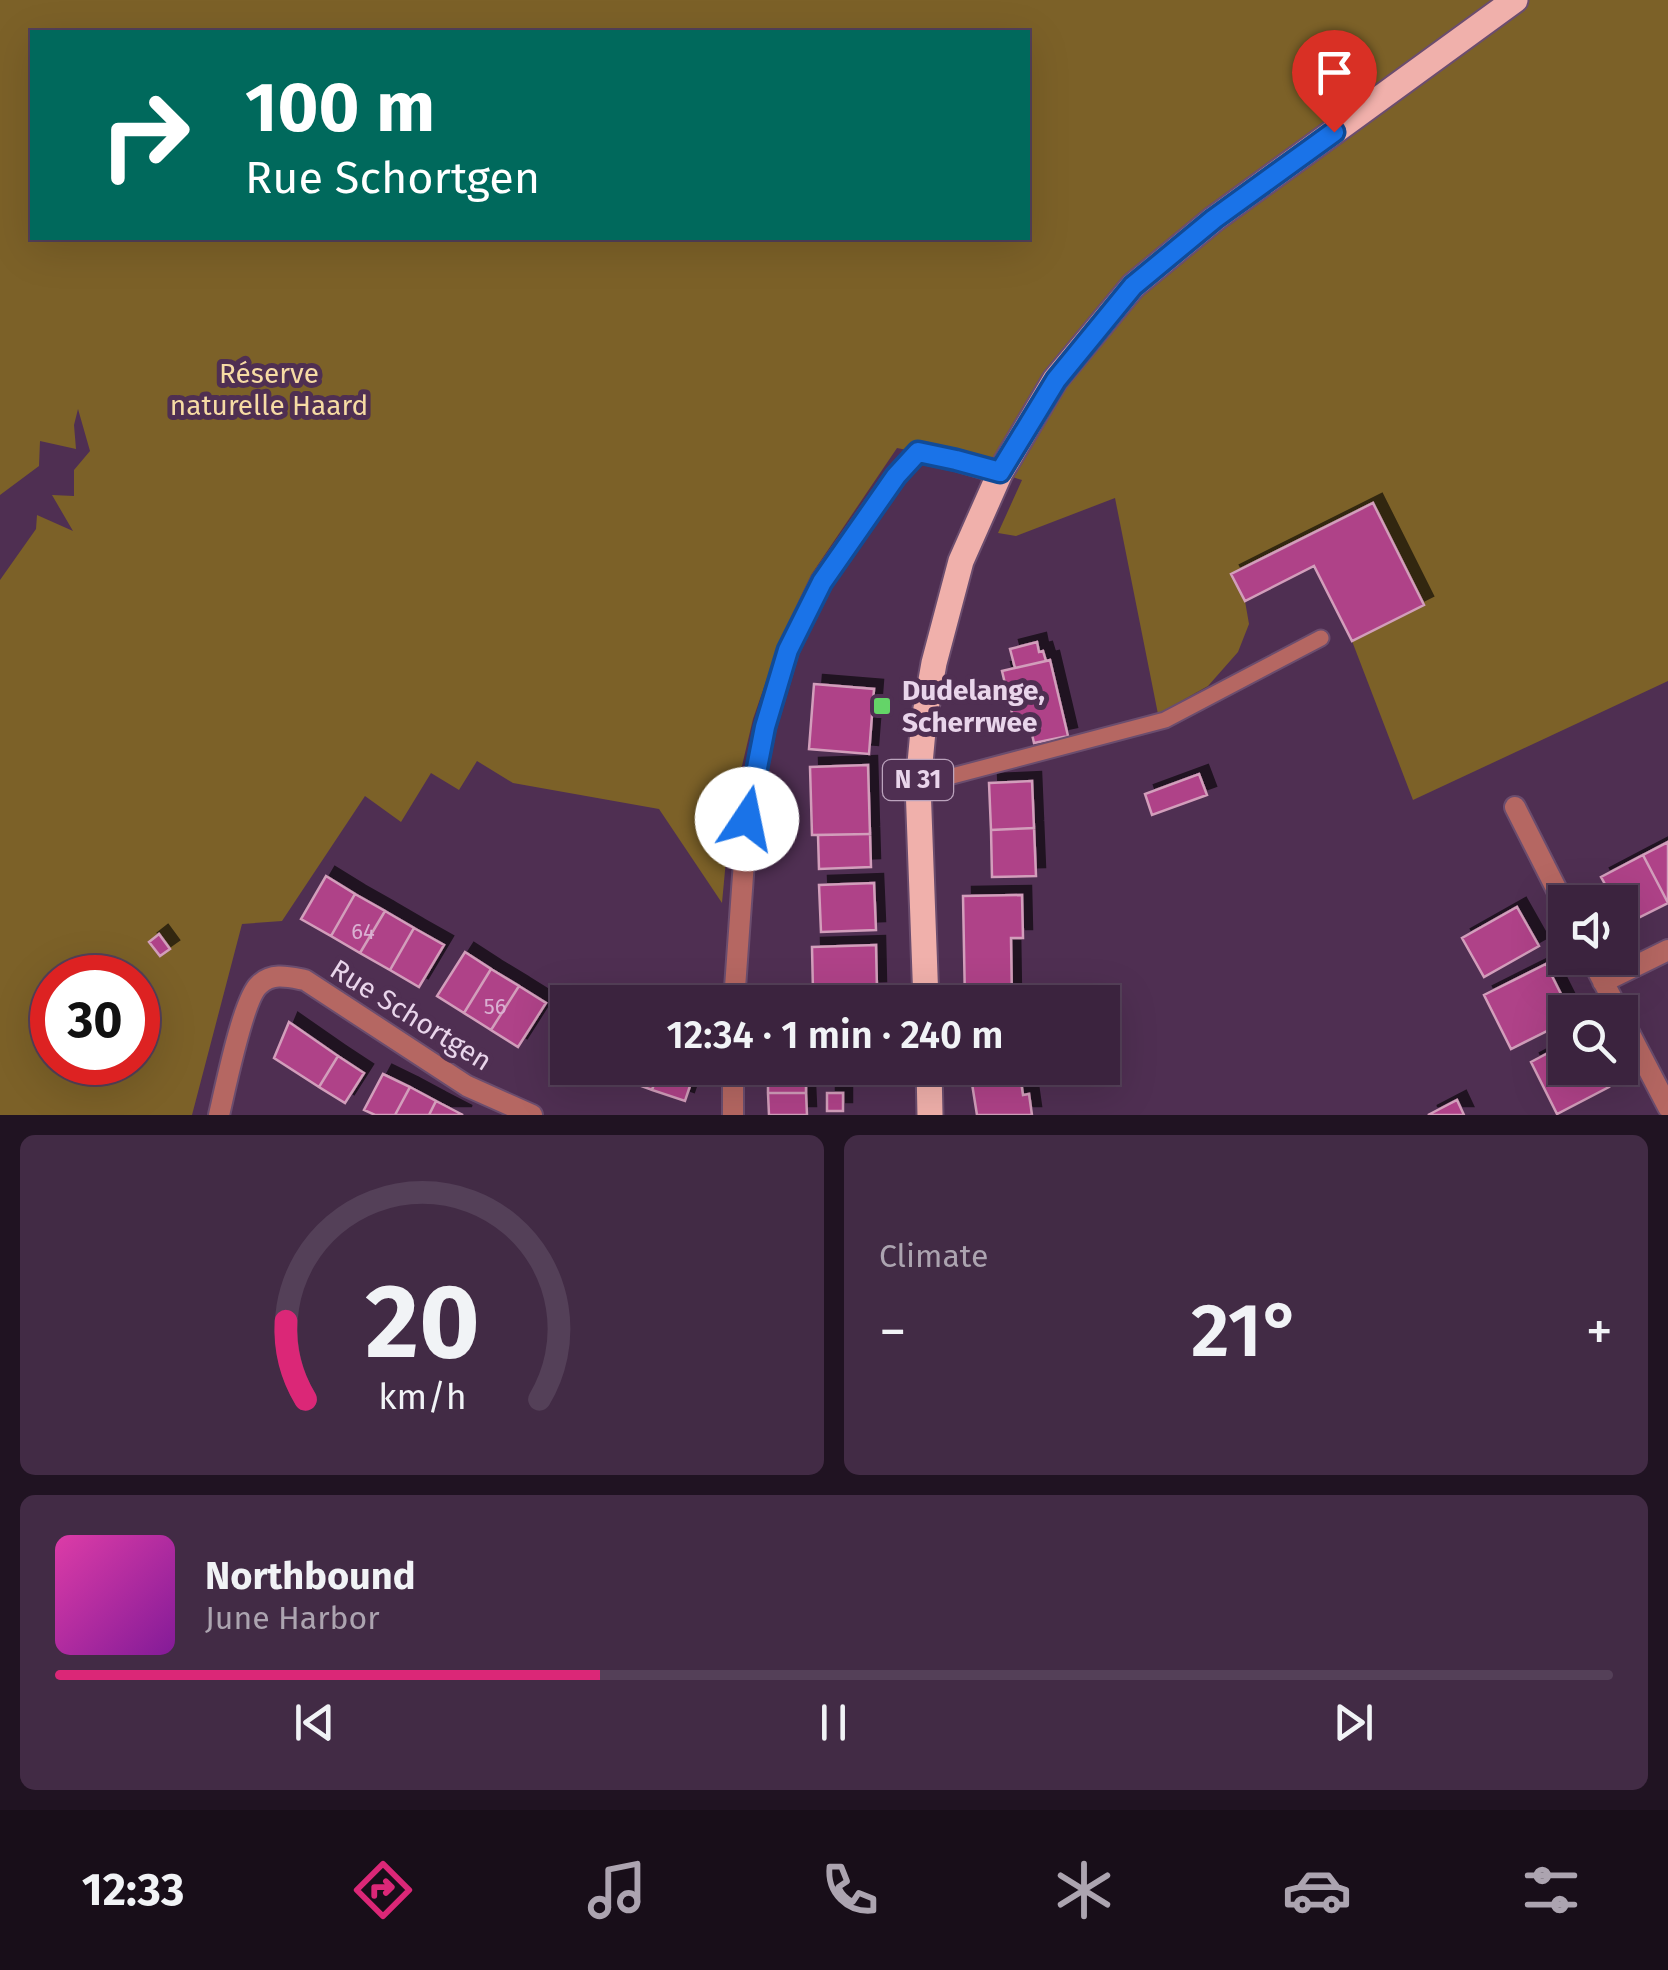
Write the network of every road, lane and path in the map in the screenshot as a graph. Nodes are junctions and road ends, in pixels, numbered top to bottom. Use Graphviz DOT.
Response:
graph roads {
  1 [pos="1515,0"];
  2 [pos="1000,472"];
  3 [pos="1321,638"];
  4 [pos="918,785"];
  5 [pos="1515,807"];
  6 [pos="1554,885"];
  7 [pos="1668,950"];
  8 [pos="1600,975"];
  9 [pos="1603,982"];
  10 [pos="735,985"];
  11 [pos="925,985"];
  12 [pos="1610,995"];
  13 [pos="1638,1049"];
  14 [pos="734,1085"];
  15 [pos="929,1085"];
  16 [pos="1668,1108"];
  17 [pos="218,1115"];
  18 [pos="532,1115"];
  19 [pos="733,1115"];
  20 [pos="930,1115"];
  21 [pos="1655,1115"];
  1 -- 2 [label="main road, N 31"];
  2 -- 4 [label="main road, N 31"];
  2 -- 10 [label="street"];
  3 -- 4 [label="lane"];
  4 -- 11 [label="main road, N 31"];
  5 -- 6 [label="street"];
  7 -- 9 [label="street"];
  8 -- 9 [label="street"];
  9 -- 12 [label="street"];
  13 -- 16 [label="street"];
  14 -- 19 [label="street"];
  15 -- 20 [label="main road"];
  16 -- 21 [label="street"];
  17 -- 18 [label="street, Rue Schortgen"];
}
